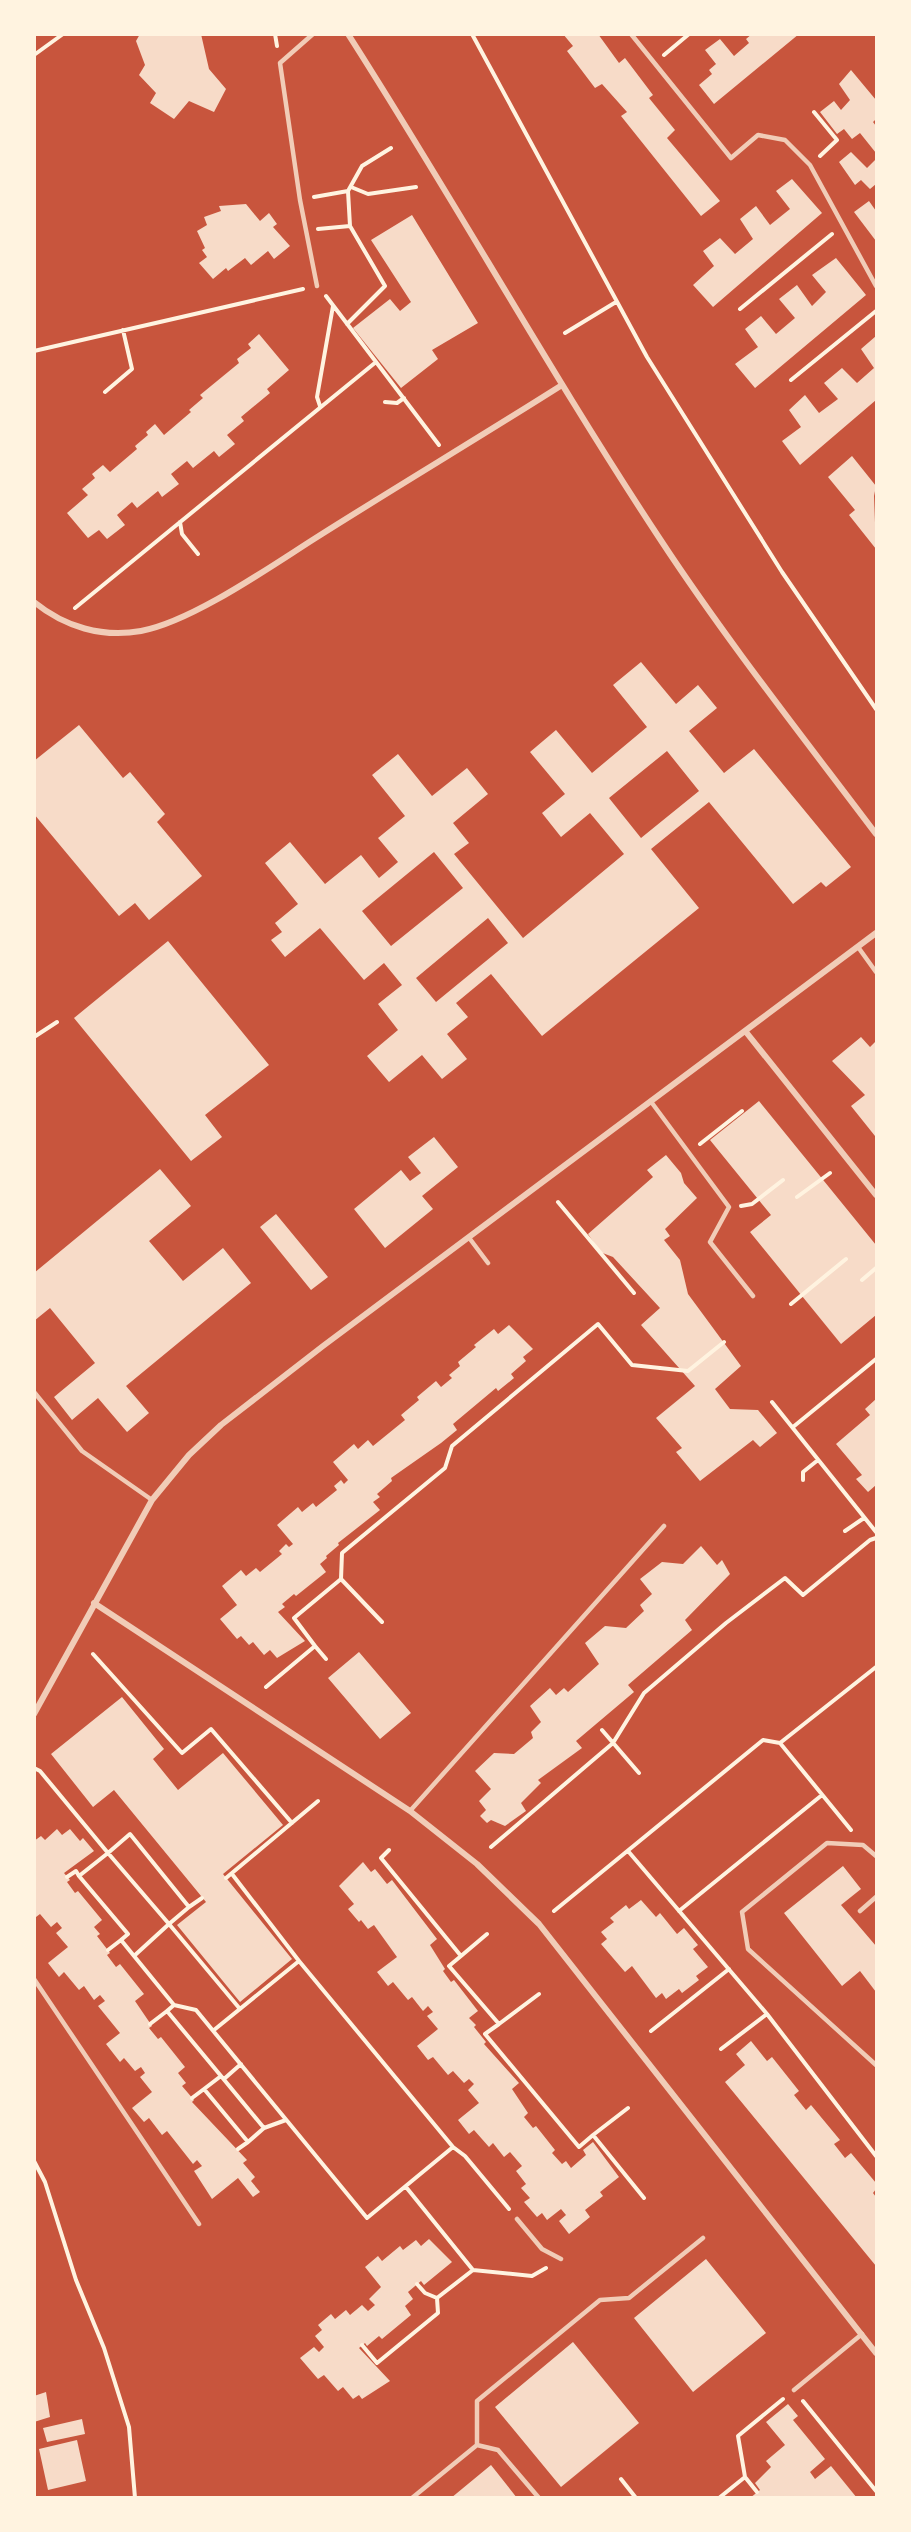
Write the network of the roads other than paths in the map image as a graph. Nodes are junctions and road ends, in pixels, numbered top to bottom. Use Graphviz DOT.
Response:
graph roads {
  1 [pos="314,34"];
  2 [pos="348,34"];
  3 [pos="632,34"];
  4 [pos="317,286"];
  5 [pos="876,286"];
  6 [pos="562,385"];
  7 [pos="34,602"];
  8 [pos="876,834"];
  9 [pos="876,933"];
  10 [pos="858,947"];
  11 [pos="876,972"];
  12 [pos="746,1032"];
  13 [pos="652,1103"];
  14 [pos="876,1195"];
  15 [pos="470,1239"];
  16 [pos="489,1263"];
  17 [pos="753,1296"];
  18 [pos="34,1392"];
  19 [pos="152,1500"];
  20 [pos="664,1526"];
  21 [pos="94,1603"];
  22 [pos="34,1714"];
  23 [pos="410,1811"];
  24 [pos="876,1856"];
  25 [pos="876,1897"];
  26 [pos="860,1911"];
  27 [pos="34,1979"];
  28 [pos="876,2065"];
  29 [pos="517,2219"];
  30 [pos="199,2224"];
  31 [pos="704,2238"];
  32 [pos="561,2259"];
  33 [pos="862,2334"];
  34 [pos="876,2353"];
  35 [pos="794,2390"];
  36 [pos="477,2445"];
  37 [pos="412,2498"];
  38 [pos="539,2498"];
  1 -- 4 [label="lane"];
  2 -- 6 [label="street"];
  3 -- 5 [label="lane"];
  6 -- 7 [label="street"];
  6 -- 8 [label="street"];
  9 -- 10 [label="street"];
  10 -- 11 [label="lane"];
  10 -- 12 [label="street"];
  12 -- 13 [label="street"];
  12 -- 14 [label="street"];
  13 -- 15 [label="street"];
  13 -- 17 [label="lane"];
  15 -- 16 [label="lane"];
  15 -- 19 [label="street"];
  18 -- 19 [label="lane"];
  19 -- 21 [label="street"];
  20 -- 23 [label="lane"];
  21 -- 22 [label="street"];
  21 -- 23 [label="street"];
  23 -- 33 [label="street"];
  24 -- 28 [label="lane"];
  25 -- 26 [label="lane"];
  27 -- 30 [label="lane"];
  29 -- 32 [label="lane"];
  31 -- 36 [label="lane"];
  33 -- 34 [label="street"];
  33 -- 35 [label="lane"];
  36 -- 37 [label="lane"];
  36 -- 38 [label="lane"];
}
